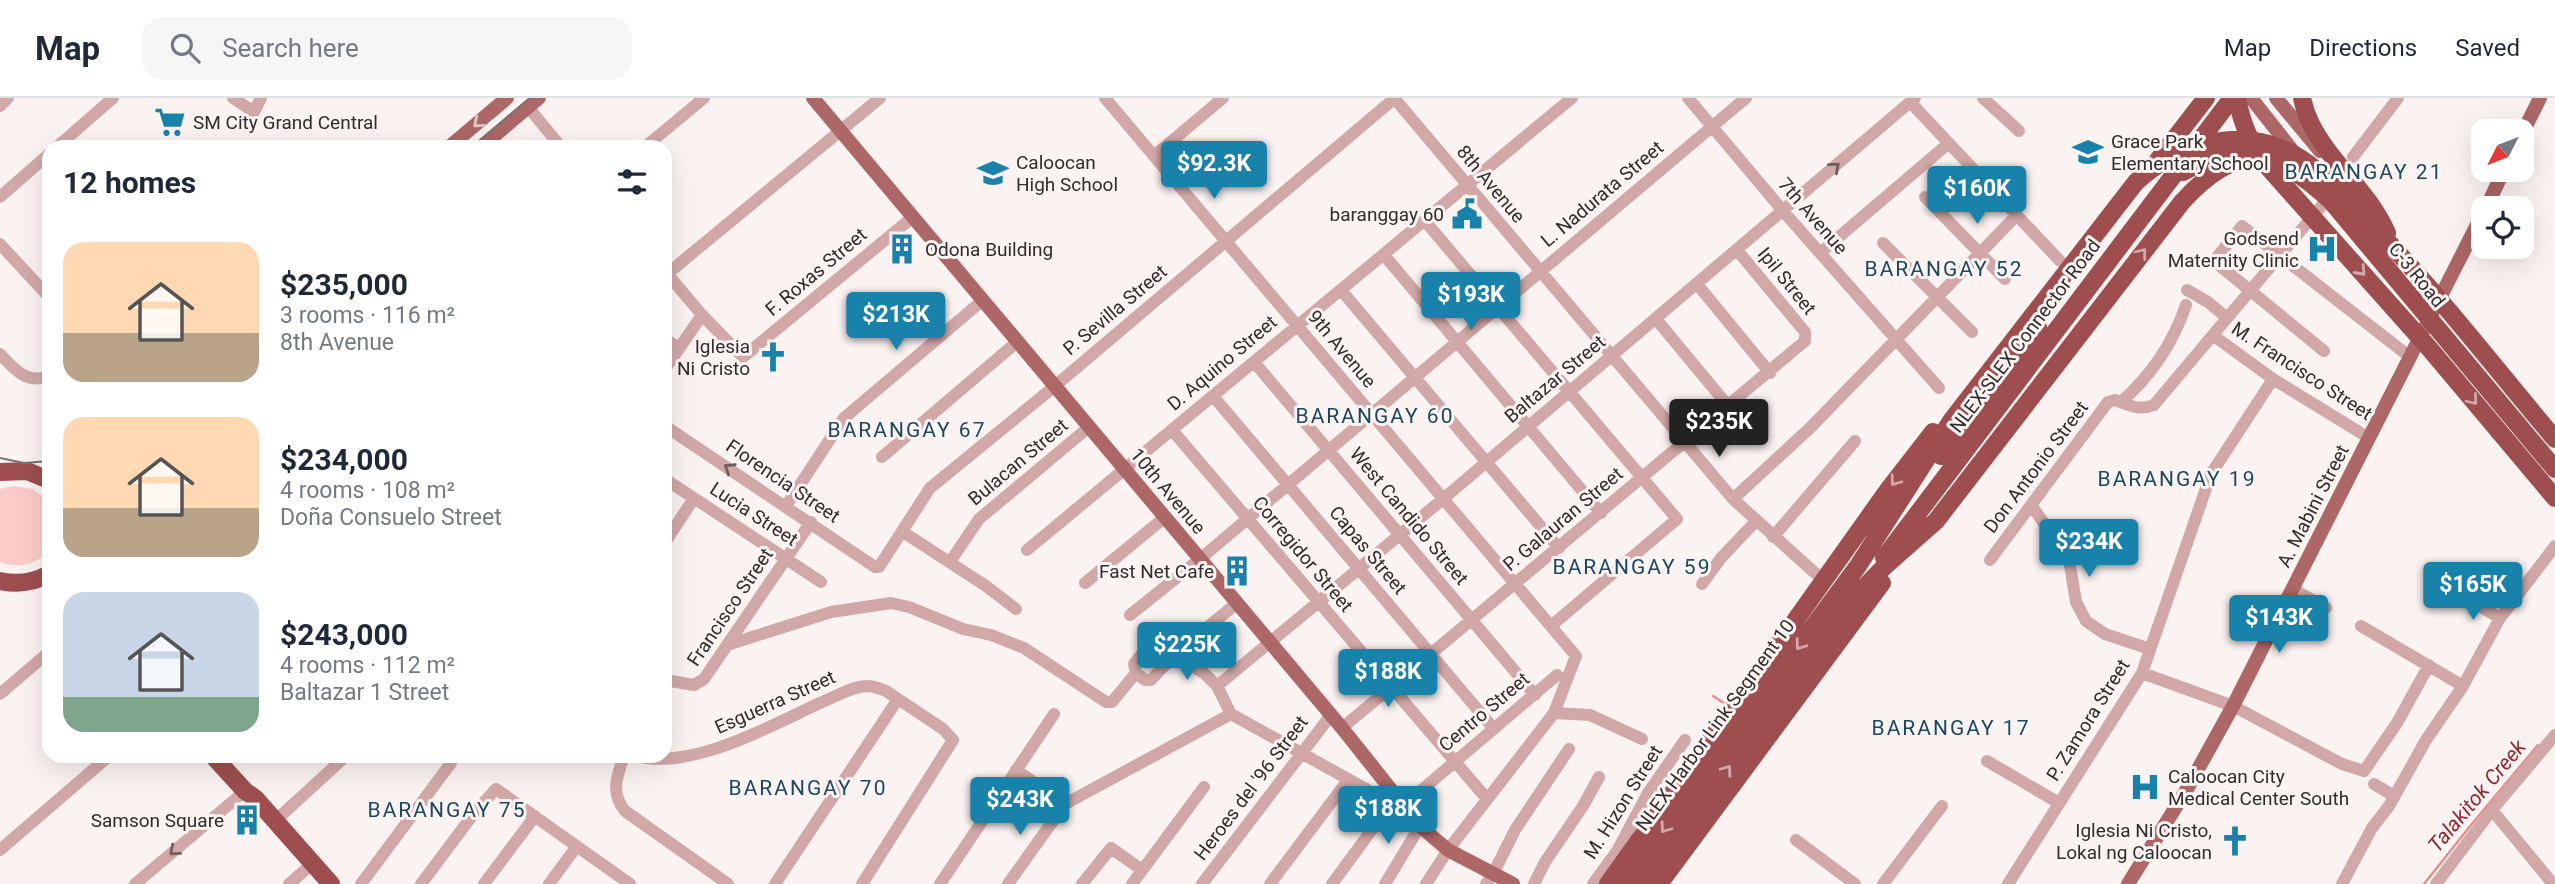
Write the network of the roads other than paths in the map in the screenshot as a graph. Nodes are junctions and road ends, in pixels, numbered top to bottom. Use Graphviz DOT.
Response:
graph roads {
  1 [pos="8,98"];
  2 [pos="113,98"];
  3 [pos="234,98"];
  4 [pos="261,98"];
  5 [pos="507,98"];
  6 [pos="704,98"];
  7 [pos="813,98"];
  8 [pos="880,98"];
  9 [pos="1105,98"];
  10 [pos="1223,98"];
  11 [pos="1394,98"];
  12 [pos="1572,98"];
  13 [pos="1688,98"];
  14 [pos="1746,98"];
  15 [pos="1983,98"];
  16 [pos="2199,98"];
  17 [pos="2207,98"];
  18 [pos="2213,98"];
  19 [pos="2236,98"];
  20 [pos="2251,98"];
  21 [pos="2276,98"];
  22 [pos="2288,98"];
  23 [pos="2302,98"];
  24 [pos="2398,98"];
  25 [pos="2540,98"];
  26 [pos="1913,100"];
  27 [pos="533,102"];
  28 [pos="0,106"];
  29 [pos="2192,117"];
  30 [pos="2530,119"];
  31 [pos="1712,127"];
  32 [pos="2019,131"];
  33 [pos="841,132"];
  34 [pos="65,140"];
  35 [pos="457,140"];
  36 [pos="489,140"];
  37 [pos="557,140"];
  38 [pos="653,140"];
  39 [pos="2312,142"];
  40 [pos="1949,143"];
  41 [pos="1154,156"];
  42 [pos="2353,158"];
  43 [pos="42,160"];
  44 [pos="2183,172"];
  45 [pos="1468,186"];
  46 [pos="0,197"];
  47 [pos="1925,197"];
  48 [pos="2329,197"];
  49 [pos="1783,211"];
  50 [pos="2017,215"];
  51 [pos="913,217"];
  52 [pos="1425,221"];
  53 [pos="2471,237"];
  54 [pos="1226,241"];
  55 [pos="1883,243"];
  56 [pos="0,244"];
  57 [pos="2094,245"];
  58 [pos="2393,246"];
  59 [pos="1737,250"];
  60 [pos="1820,253"];
  61 [pos="1980,253"];
  62 [pos="1384,255"];
  63 [pos="2280,257"];
  64 [pos="2060,261"];
  65 [pos="2116,263"];
  66 [pos="672,267"];
  67 [pos="1540,272"];
  68 [pos="672,279"];
  69 [pos="2005,279"];
  70 [pos="1697,284"];
  71 [pos="42,289"];
  72 [pos="1341,290"];
  73 [pos="2187,290"];
  74 [pos="2251,291"];
  75 [pos="1937,297"];
  76 [pos="2441,297"];
  77 [pos="983,300"];
  78 [pos="2186,305"];
  79 [pos="1498,307"];
  80 [pos="702,315"];
  81 [pos="1656,318"];
  82 [pos="2227,318"];
  83 [pos="2429,322"];
  84 [pos="1297,326"];
  85 [pos="1972,332"];
  86 [pos="2214,336"];
  87 [pos="1807,337"];
  88 [pos="1896,340"];
  89 [pos="1018,341"];
  90 [pos="1457,341"];
  91 [pos="672,343"];
  92 [pos="679,348"];
  93 [pos="2324,351"];
  94 [pos="0,354"];
  95 [pos="1611,357"];
  96 [pos="2410,357"];
  97 [pos="672,358"];
  98 [pos="1254,362"];
  99 [pos="1770,373"];
  100 [pos="42,377"];
  101 [pos="1415,377"];
  102 [pos="2273,379"];
  103 [pos="1055,386"];
  104 [pos="1939,388"];
  105 [pos="1569,392"];
  106 [pos="1213,396"];
  107 [pos="2118,401"];
  108 [pos="1728,407"];
  109 [pos="1372,414"];
  110 [pos="1089,426"];
  111 [pos="1529,426"];
  112 [pos="672,430"];
  113 [pos="1172,430"];
  114 [pos="2555,437"];
  115 [pos="2369,438"];
  116 [pos="1855,441"];
  117 [pos="1684,444"];
  118 [pos="1328,450"];
  119 [pos="882,457"];
  120 [pos="1486,462"];
  121 [pos="1125,469"];
  122 [pos="2555,469"];
  123 [pos="0,472"];
  124 [pos="42,474"];
  125 [pos="2555,475"];
  126 [pos="1643,478"];
  127 [pos="672,484"];
  128 [pos="1288,485"];
  129 [pos="694,498"];
  130 [pos="2555,498"];
  131 [pos="1443,499"];
  132 [pos="1733,499"];
  133 [pos="786,506"];
  134 [pos="2032,506"];
  135 [pos="1601,513"];
  136 [pos="1164,518"];
  137 [pos="1248,518"];
  138 [pos="1756,521"];
  139 [pos="811,522"];
  140 [pos="672,532"];
  141 [pos="903,532"];
  142 [pos="1399,534"];
  143 [pos="1773,537"];
  144 [pos="2555,546"];
  145 [pos="1559,548"];
  146 [pos="1027,550"];
  147 [pos="786,558"];
  148 [pos="1200,559"];
  149 [pos="1990,560"];
  150 [pos="950,562"];
  151 [pos="879,567"];
  152 [pos="1358,568"];
  153 [pos="1815,573"];
  154 [pos="42,580"];
  155 [pos="0,581"];
  156 [pos="821,582"];
  157 [pos="1085,583"];
  158 [pos="1515,584"];
  159 [pos="1702,584"];
  160 [pos="2293,589"];
  161 [pos="1846,595"];
  162 [pos="2463,596"];
  163 [pos="1318,601"];
  164 [pos="1237,603"];
  165 [pos="2326,608"];
  166 [pos="1016,609"];
  167 [pos="1130,615"];
  168 [pos="2500,618"];
  169 [pos="1471,620"];
  170 [pos="1551,626"];
  171 [pos="2361,626"];
  172 [pos="1269,641"];
  173 [pos="727,645"];
  174 [pos="2150,649"];
  175 [pos="1175,654"];
  176 [pos="1431,654"];
  177 [pos="42,658"];
  178 [pos="2428,665"];
  179 [pos="1136,673"];
  180 [pos="2142,673"];
  181 [pos="1558,675"];
  182 [pos="672,681"];
  183 [pos="1217,686"];
  184 [pos="2463,686"];
  185 [pos="1391,687"];
  186 [pos="0,694"];
  187 [pos="1535,695"];
  188 [pos="898,699"];
  189 [pos="2233,706"];
  190 [pos="1554,713"];
  191 [pos="1054,714"];
  192 [pos="1231,714"];
  193 [pos="1331,715"];
  194 [pos="1342,728"];
  195 [pos="1494,729"];
  196 [pos="2555,734"];
  197 [pos="1642,739"];
  198 [pos="1685,740"];
  199 [pos="1569,749"];
  200 [pos="1301,753"];
  201 [pos="672,756"];
  202 [pos="1455,761"];
  203 [pos="1987,761"];
  204 [pos="101,763"];
  205 [pos="220,763"];
  206 [pos="231,763"];
  207 [pos="338,763"];
  208 [pos="451,763"];
  209 [pos="621,763"];
  210 [pos="1016,769"];
  211 [pos="1599,777"];
  212 [pos="1349,780"];
  213 [pos="2374,783"];
  214 [pos="1204,787"];
  215 [pos="250,795"];
  216 [pos="2394,796"];
  217 [pos="1487,799"];
  218 [pos="1398,801"];
  219 [pos="2059,803"];
  220 [pos="1942,806"];
  221 [pos="1062,807"];
  222 [pos="2492,810"];
  223 [pos="535,816"];
  224 [pos="276,820"];
  225 [pos="1420,825"];
  226 [pos="1796,840"];
  227 [pos="577,846"];
  228 [pos="0,850"];
  229 [pos="1448,850"];
  230 [pos="313,863"];
  231 [pos="1142,870"];
  232 [pos="1490,879"];
  233 [pos="615,880"];
  234 [pos="135,884"];
  235 [pos="289,884"];
  236 [pos="331,884"];
  237 [pos="361,884"];
  238 [pos="421,884"];
  239 [pos="484,884"];
  240 [pos="549,884"];
  241 [pos="630,884"];
  242 [pos="728,884"];
  243 [pos="775,884"];
  244 [pos="862,884"];
  245 [pos="940,884"];
  246 [pos="1008,884"];
  247 [pos="1082,884"];
  248 [pos="1132,884"];
  249 [pos="1202,884"];
  250 [pos="1270,884"];
  251 [pos="1332,884"];
  252 [pos="1385,884"];
  253 [pos="1426,884"];
  254 [pos="1513,884"];
  255 [pos="1534,884"];
  256 [pos="1593,884"];
  257 [pos="1608,884"];
  258 [pos="1623,884"];
  259 [pos="1642,884"];
  260 [pos="1659,884"];
  261 [pos="1855,884"];
  262 [pos="1883,884"];
  263 [pos="2008,884"];
  264 [pos="2128,884"];
  265 [pos="2342,884"];
  266 [pos="2435,884"];
  267 [pos="2553,884"];
  1 -- 28 [label="street"];
  2 -- 34 [label="street"];
  3 -- 4 [label="street"];
  5 -- 35 [label="main road, one-way"];
  6 -- 38 [label="street"];
  7 -- 33 [label="main road, 10th Avenue"];
  8 -- 33 [label="street"];
  9 -- 41 [label="street, 9th Avenue"];
  10 -- 41 [label="street"];
  11 -- 45 [label="street, 8th Avenue"];
  11 -- 54 [label="street, P. Sevilla Street"];
  12 -- 45 [label="street, D. Aquino Street"];
  13 -- 31 [label="street, 7th Avenue"];
  14 -- 31 [label="street, L. Nadurata Street"];
  15 -- 32 [label="street"];
  16 -- 29 [label="highway"];
  17 -- 29 [label="highway"];
  18 -- 161 [label="highway, NLEX-SLEX Connector Road"];
  19 -- 44 [label="highway"];
  19 -- 130 [label="highway, one-way"];
  19 -- 161 [label="highway, NLEX-SLEX Connector Road"];
  20 -- 48 [label="main road, C-3 Road"];
  21 -- 39 [label="main road, C-3 Road"];
  22 -- 39 [label="main road"];
  23 -- 58 [label="highway"];
  24 -- 42 [label="street"];
  25 -- 30 [label="main road"];
  26 -- 40 [label="street"];
  49 -- 26 [label="street, Baltazar Street, one-way"];
  27 -- 36 [label="main road"];
  27 -- 37 [label="street"];
  29 -- 57 [label="highway"];
  31 -- 49 [label="street, 7th Avenue"];
  31 -- 67 [label="street, L. Nadurata Street"];
  33 -- 51 [label="main road, 10th Avenue"];
  33 -- 66 [label="street"];
  39 -- 76 [label="main road, C-3 Road"];
  40 -- 50 [label="street"];
  40 -- 60 [label="street"];
  41 -- 54 [label="street, 9th Avenue"];
  43 -- 46 [label="street"];
  44 -- 48 [label="highway"];
  44 -- 65 [label="highway"];
  45 -- 52 [label="street, D. Aquino Street"];
  45 -- 67 [label="street, 8th Avenue"];
  47 -- 61 [label="street"];
  48 -- 63 [label="street"];
  48 -- 83 [label="main road, C-3 Road"];
  49 -- 59 [label="street, Baltazar Street"];
  49 -- 60 [label="street, 7th Avenue"];
  50 -- 61 [label="street"];
  50 -- 64 [label="street"];
  51 -- 77 [label="main road, 10th Avenue"];
  51 -- 80 [label="street, F. Roxas Street"];
  52 -- 62 [label="street, D. Aquino Street"];
  52 -- 79 [label="street"];
  53 -- 76 [label="main road, A. Mabini Street"];
  54 -- 84 [label="street, 9th Avenue"];
  54 -- 103 [label="street, P. Sevilla Street"];
  55 -- 75 [label="street"];
  56 -- 71 [label="street"];
  57 -- 65 [label="highway"];
  57 -- 257 [label="highway, one-way"];
  58 -- 114 [label="highway"];
  58 -- 161 [label="highway"];
  59 -- 70 [label="street, Baltazar Street"];
  59 -- 87 [label="street, Ipil Street"];
  60 -- 88 [label="street, 7th Avenue"];
  61 -- 69 [label="street"];
  61 -- 75 [label="street"];
  62 -- 72 [label="street, D. Aquino Street"];
  62 -- 90 [label="street"];
  63 -- 74 [label="street"];
  63 -- 74 [label="street"];
  63 -- 96 [label="street"];
  65 -- 260 [label="highway"];
  67 -- 79 [label="street, L. Nadurata Street"];
  67 -- 95 [label="street, 8th Avenue"];
  68 -- 80 [label="street"];
  70 -- 81 [label="street, Baltazar Street"];
  70 -- 99 [label="street"];
  72 -- 84 [label="street, D. Aquino Street"];
  72 -- 101 [label="street"];
  73 -- 82 [label="street"];
  74 -- 82 [label="street"];
  74 -- 93 [label="street"];
  75 -- 85 [label="street"];
  75 -- 88 [label="street"];
  76 -- 83 [label="main road, A. Mabini Street"];
  76 -- 114 [label="main road, C-3 Road"];
  77 -- 89 [label="main road, 10th Avenue"];
  77 -- 133 [label="street"];
  78 -- 107 [label="street, Don Antonio Street"];
  79 -- 90 [label="street, L. Nadurata Street"];
  79 -- 105 [label="street"];
  80 -- 92 [label="street"];
  81 -- 95 [label="street, Baltazar Street"];
  81 -- 108 [label="street"];
  82 -- 86 [label="street"];
  83 -- 96 [label="main road, A. Mabini Street"];
  83 -- 125 [label="main road, C-3 Road"];
  84 -- 98 [label="street, D. Aquino Street"];
  84 -- 109 [label="street, 9th Avenue"];
  86 -- 102 [label="street, M. Francisco Street"];
  86 -- 107 [label="street"];
  87 -- 99 [label="street, P. Galauran Street"];
  88 -- 104 [label="street, 7th Avenue"];
  88 -- 132 [label="street"];
  89 -- 103 [label="main road, 10th Avenue"];
  89 -- 119 [label="street"];
  90 -- 101 [label="street, L. Nadurata Street"];
  90 -- 111 [label="street"];
  91 -- 92 [label="street"];
  92 -- 97 [label="street"];
  94 -- 100 [label="street"];
  95 -- 105 [label="street, Baltazar Street"];
  95 -- 117 [label="street, 8th Avenue"];
  96 -- 115 [label="main road, A. Mabini Street"];
  98 -- 106 [label="street, D. Aquino Street"];
  98 -- 118 [label="street, West Candido Street"];
  99 -- 108 [label="street, P. Galauran Street"];
  101 -- 109 [label="street, L. Nadurata Street"];
  101 -- 120 [label="street"];
  102 -- 115 [label="street, M. Francisco Street"];
  102 -- 174 [label="street, P. Zamora Street"];
  103 -- 110 [label="main road, 10th Avenue"];
  103 -- 141 [label="street, P. Sevilla Street"];
  105 -- 111 [label="street, Baltazar Street"];
  105 -- 126 [label="street"];
  106 -- 113 [label="street, D. Aquino Street"];
  106 -- 128 [label="street, Capas Street"];
  107 -- 134 [label="street, Don Antonio Street"];
  108 -- 117 [label="street, P. Galauran Street"];
  109 -- 118 [label="street, L. Nadurata Street"];
  109 -- 131 [label="street, 9th Avenue"];
  110 -- 121 [label="main road, 10th Avenue"];
  110 -- 150 [label="street, Bulacan Street"];
  111 -- 120 [label="street, Baltazar Street"];
  111 -- 135 [label="street"];
  133 -- 112 [label="street, Florencia Street, one-way"];
  113 -- 121 [label="street, D. Aquino Street"];
  113 -- 137 [label="street, Corregidor Street"];
  115 -- 160 [label="main road, A. Mabini Street"];
  116 -- 143 [label="street"];
  117 -- 126 [label="street, P. Galauran Street"];
  117 -- 132 [label="street, 8th Avenue"];
  118 -- 128 [label="street, L. Nadurata Street"];
  118 -- 142 [label="street, West Candido Street"];
  120 -- 131 [label="street, Baltazar Street"];
  120 -- 145 [label="street"];
  121 -- 136 [label="main road, 10th Avenue"];
  121 -- 146 [label="street, D. Aquino Street"];
  161 -- 122 [label="highway, one-way"];
  123 -- 124 [label="highway"];
  126 -- 135 [label="street, P. Galauran Street"];
  126 -- 170 [label="street"];
  127 -- 129 [label="street, Lucia Street"];
  128 -- 137 [label="street, L. Nadurata Street"];
  128 -- 152 [label="street, Capas Street"];
  129 -- 140 [label="street"];
  129 -- 147 [label="street, Lucia Street"];
  131 -- 142 [label="street, Baltazar Street"];
  131 -- 158 [label="street, 9th Avenue"];
  132 -- 138 [label="street, 8th Avenue"];
  133 -- 139 [label="street, Florencia Street"];
  134 -- 149 [label="street, Don Antonio Street"];
  134 -- 174 [label="street"];
  135 -- 145 [label="street, P. Galauran Street"];
  136 -- 148 [label="main road, 10th Avenue"];
  136 -- 157 [label="street"];
  137 -- 148 [label="street, L. Nadurata Street"];
  137 -- 163 [label="street, Corregidor Street"];
  138 -- 143 [label="street, 8th Avenue"];
  138 -- 159 [label="street"];
  139 -- 147 [label="street, Francisco Street"];
  139 -- 151 [label="street, Florencia Street"];
  141 -- 150 [label="street"];
  141 -- 151 [label="street, P. Sevilla Street"];
  142 -- 152 [label="street, Baltazar Street"];
  142 -- 169 [label="street, West Candido Street"];
  143 -- 153 [label="street, 8th Avenue"];
  144 -- 168 [label="street"];
  145 -- 158 [label="street, P. Galauran Street"];
  147 -- 156 [label="street, Lucia Street"];
  147 -- 173 [label="street, Francisco Street"];
  148 -- 164 [label="main road, 10th Avenue"];
  148 -- 167 [label="street, L. Nadurata Street"];
  150 -- 166 [label="street"];
  152 -- 163 [label="street, Baltazar Street"];
  152 -- 176 [label="street, Capas Street"];
  154 -- 155 [label="highway"];
  158 -- 169 [label="street, P. Galauran Street"];
  158 -- 170 [label="street, 9th Avenue"];
  160 -- 165 [label="street"];
  160 -- 189 [label="main road, A. Mabini Street"];
  161 -- 258 [label="highway, NLEX Harbor Link Segment 10, one-way"];
  259 -- 161 [label="highway, NLEX Harbor Link Segment 10, one-way"];
  162 -- 168 [label="street"];
  163 -- 172 [label="street, Baltazar Street"];
  163 -- 185 [label="street, Corregidor Street"];
  164 -- 172 [label="main road, 10th Avenue"];
  164 -- 175 [label="street"];
  168 -- 184 [label="street"];
  169 -- 176 [label="street, P. Galauran Street"];
  169 -- 187 [label="street, West Candido Street"];
  170 -- 190 [label="street, 9th Avenue"];
  171 -- 178 [label="street"];
  172 -- 183 [label="street, Baltazar Street"];
  172 -- 193 [label="main road, 10th Avenue"];
  173 -- 179 [label="street"];
  173 -- 182 [label="street, Francisco Street"];
  174 -- 180 [label="street, P. Zamora Street"];
  175 -- 179 [label="street"];
  175 -- 179 [label="street"];
  175 -- 183 [label="street"];
  176 -- 185 [label="street, P. Galauran Street"];
  176 -- 195 [label="street, Capas Street"];
  177 -- 186 [label="street"];
  178 -- 184 [label="street"];
  178 -- 189 [label="street"];
  180 -- 189 [label="street"];
  180 -- 219 [label="street, P. Zamora Street"];
  181 -- 187 [label="street, Centro Street"];
  183 -- 192 [label="street"];
  184 -- 216 [label="street"];
  185 -- 194 [label="street, P. Galauran Street"];
  185 -- 202 [label="street, Corregidor Street"];
  187 -- 195 [label="street, Centro Street"];
  188 -- 201 [label="street, Esguerra Street"];
  188 -- 243 [label="street"];
  188 -- 244 [label="street, Esguerra Street"];
  189 -- 264 [label="main road, A. Mabini Street"];
  190 -- 197 [label="street"];
  190 -- 217 [label="street"];
  191 -- 210 [label="street"];
  192 -- 200 [label="street"];
  192 -- 221 [label="street"];
  193 -- 194 [label="main road, 10th Avenue"];
  193 -- 200 [label="street, Heroes del '96 Street"];
  194 -- 218 [label="main road, 10th Avenue"];
  195 -- 202 [label="street, Centro Street"];
  196 -- 222 [label="street"];
  198 -- 256 [label="street, M. Hizon Street"];
  199 -- 232 [label="street"];
  200 -- 212 [label="street"];
  200 -- 249 [label="street, Heroes del '96 Street"];
  202 -- 217 [label="street, Corregidor Street"];
  202 -- 218 [label="street, Centro Street"];
  203 -- 219 [label="street"];
  204 -- 228 [label="street"];
  205 -- 215 [label="highway"];
  206 -- 215 [label="highway"];
  207 -- 224 [label="street"];
  208 -- 237 [label="street"];
  209 -- 242 [label="street"];
  210 -- 221 [label="street"];
  210 -- 245 [label="street"];
  211 -- 255 [label="street"];
  212 -- 218 [label="street"];
  212 -- 250 [label="street"];
  213 -- 216 [label="street"];
  214 -- 231 [label="street"];
  215 -- 224 [label="highway"];
  215 -- 234 [label="street, one-way"];
  216 -- 265 [label="street"];
  217 -- 229 [label="street"];
  218 -- 225 [label="main road, 10th Avenue"];
  218 -- 251 [label="street, Centro Street"];
  219 -- 263 [label="street, P. Zamora Street"];
  220 -- 262 [label="street"];
  221 -- 246 [label="street"];
  222 -- 266 [label="street"];
  222 -- 267 [label="street"];
  223 -- 227 [label="street"];
  223 -- 238 [label="street"];
  223 -- 239 [label="street"];
  224 -- 230 [label="highway"];
  225 -- 229 [label="main road, 10th Avenue"];
  225 -- 252 [label="street"];
  226 -- 261 [label="street"];
  227 -- 233 [label="street"];
  227 -- 240 [label="street"];
  229 -- 232 [label="main road, 10th Avenue"];
  229 -- 253 [label="street"];
  230 -- 235 [label="street"];
  230 -- 236 [label="highway"];
  231 -- 247 [label="street"];
  231 -- 248 [label="street"];
  232 -- 254 [label="main road, 10th Avenue"];
  233 -- 241 [label="street"];
}
